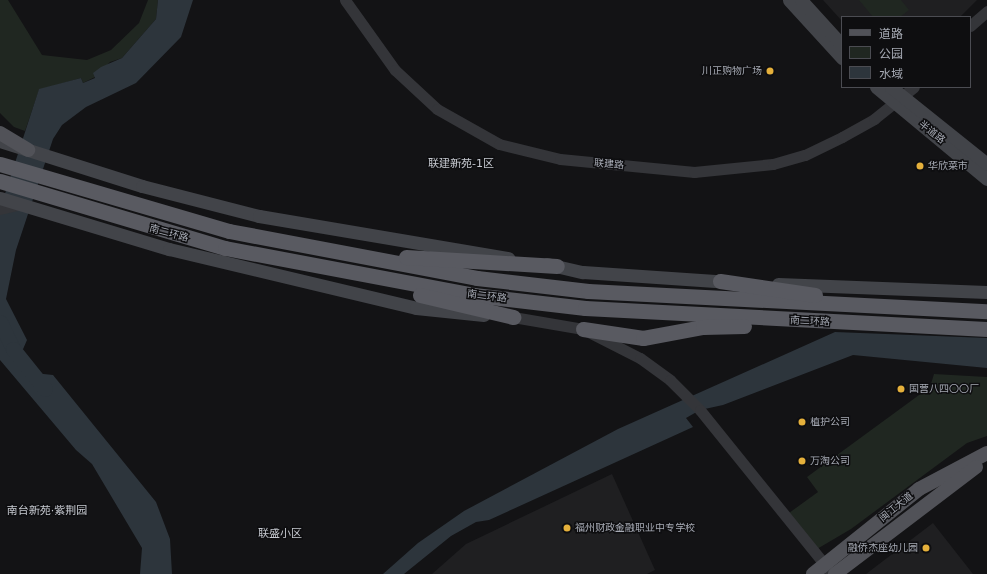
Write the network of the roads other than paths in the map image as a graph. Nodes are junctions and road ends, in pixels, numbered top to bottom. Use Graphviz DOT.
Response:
graph roads {
  1 [pos="345,0"];
  2 [pos="789,0"];
  3 [pos="801,0"];
  4 [pos="987,11"];
  5 [pos="971,25"];
  6 [pos="841,44"];
  7 [pos="841,57"];
  8 [pos="878,88"];
  9 [pos="892,88"];
  10 [pos="913,88"];
  11 [pos="899,100"];
  12 [pos="2,139"];
  13 [pos="28,150"];
  14 [pos="0,164"];
  15 [pos="987,164"];
  16 [pos="987,179"];
  17 [pos="0,181"];
  18 [pos="0,198"];
  19 [pos="18,205"];
  20 [pos="0,209"];
  21 [pos="331,253"];
  22 [pos="557,266"];
  23 [pos="326,270"];
  24 [pos="720,281"];
  25 [pos="987,292"];
  26 [pos="858,305"];
  27 [pos="987,311"];
  28 [pos="513,317"];
  29 [pos="856,323"];
  30 [pos="583,329"];
  31 [pos="987,329"];
  32 [pos="987,453"];
  33 [pos="987,461"];
  34 [pos="826,572"];
  1 -- 11 [label="street, 联建路"];
  2 -- 7 [label="main road"];
  3 -- 6 [label="main road"];
  4 -- 5 [label="street"];
  8 -- 11 [label="main road, 半道路"];
  9 -- 11 [label="main road, 半道路"];
  10 -- 11 [label="street, 联建路"];
  11 -- 15 [label="main road, 半道路"];
  11 -- 16 [label="main road, 半道路"];
  12 -- 13 [label="main road"];
  13 -- 22 [label="main road"];
  14 -- 21 [label="highway, 南二环路"];
  17 -- 23 [label="highway, 南二环路"];
  18 -- 19 [label="main road"];
  19 -- 20 [label="street"];
  19 -- 28 [label="main road"];
  21 -- 22 [label="highway"];
  21 -- 26 [label="highway, 南二环路"];
  22 -- 24 [label="main road"];
  23 -- 28 [label="highway"];
  23 -- 29 [label="highway, 南二环路"];
  24 -- 25 [label="main road"];
  24 -- 26 [label="highway"];
  26 -- 27 [label="highway, 南二环路"];
  28 -- 30 [label="street"];
  29 -- 30 [label="highway"];
  29 -- 31 [label="highway, 南二环路"];
  30 -- 34 [label="street"];
  32 -- 34 [label="main road, 闽江大道"];
  33 -- 34 [label="main road, 闽江大道"];
}
